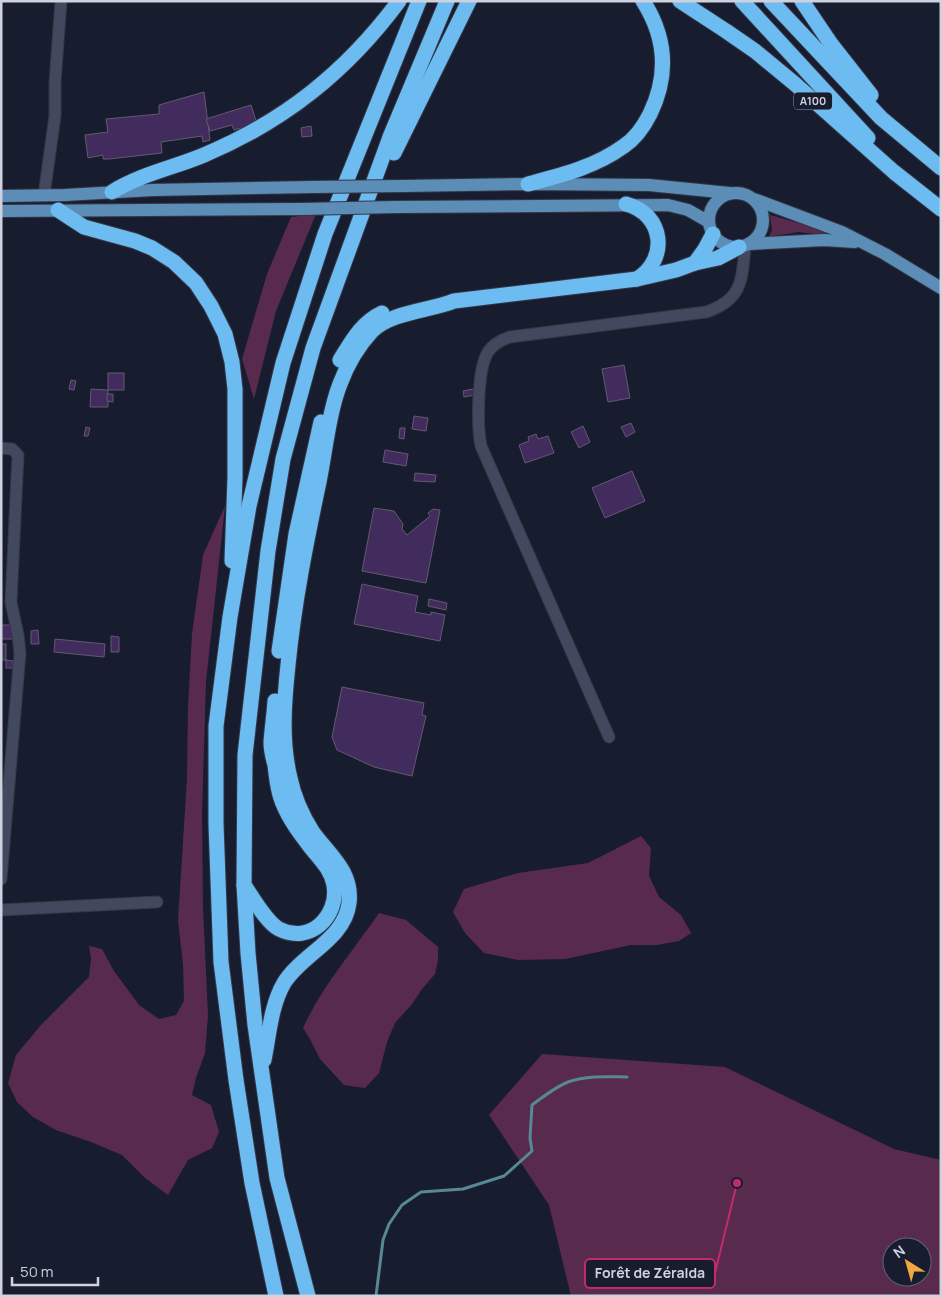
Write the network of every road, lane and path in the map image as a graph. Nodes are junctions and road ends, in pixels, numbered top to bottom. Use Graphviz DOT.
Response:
graph roads {
  1 [pos="61,1"];
  2 [pos="399,1"];
  3 [pos="419,1"];
  4 [pos="447,1"];
  5 [pos="469,1"];
  6 [pos="643,1"];
  7 [pos="680,1"];
  8 [pos="742,1"];
  9 [pos="771,1"];
  10 [pos="802,1"];
  11 [pos="914,145"];
  12 [pos="941,168"];
  13 [pos="375,179"];
  14 [pos="528,184"];
  15 [pos="112,192"];
  16 [pos="729,193"];
  17 [pos="44,195"];
  18 [pos="1,196"];
  19 [pos="754,199"];
  20 [pos="626,204"];
  21 [pos="941,205"];
  22 [pos="58,210"];
  23 [pos="941,210"];
  24 [pos="1,211"];
  25 [pos="711,228"];
  26 [pos="862,243"];
  27 [pos="745,246"];
  28 [pos="694,263"];
  29 [pos="637,279"];
  30 [pos="941,288"];
  31 [pos="454,300"];
  32 [pos="1,448"];
  33 [pos="230,617"];
  34 [pos="609,737"];
  35 [pos="1,879"];
  36 [pos="244,885"];
  37 [pos="158,902"];
  38 [pos="1,910"];
  39 [pos="262,1073"];
  40 [pos="276,1296"];
  41 [pos="308,1296"];
  1 -- 17 [label="street"];
  2 -- 15 [label="highway"];
  3 -- 33 [label="highway"];
  4 -- 13 [label="highway"];
  5 -- 13 [label="highway"];
  6 -- 14 [label="highway"];
  7 -- 23 [label="highway, A100"];
  8 -- 21 [label="highway, A100"];
  9 -- 11 [label="highway, A100"];
  10 -- 11 [label="highway"];
  11 -- 12 [label="highway, A100"];
  13 -- 36 [label="highway"];
  14 -- 15 [label="main road, bridge"];
  14 -- 16 [label="main road"];
  15 -- 17 [label="main road"];
  16 -- 19 [label="main road"];
  16 -- 25 [label="main road"];
  17 -- 18 [label="main road"];
  19 -- 26 [label="main road"];
  19 -- 27 [label="main road"];
  20 -- 22 [label="main road, bridge"];
  20 -- 25 [label="main road"];
  20 -- 29 [label="highway"];
  22 -- 24 [label="main road"];
  22 -- 33 [label="highway"];
  25 -- 27 [label="main road"];
  25 -- 28 [label="highway"];
  26 -- 27 [label="main road"];
  26 -- 30 [label="main road"];
  27 -- 28 [label="highway"];
  27 -- 34 [label="street"];
  28 -- 29 [label="highway"];
  29 -- 31 [label="highway"];
  31 -- 36 [label="highway"];
  31 -- 39 [label="highway"];
  32 -- 35 [label="street"];
  33 -- 40 [label="highway"];
  36 -- 39 [label="highway"];
  37 -- 38 [label="street"];
  39 -- 41 [label="highway"];
}
